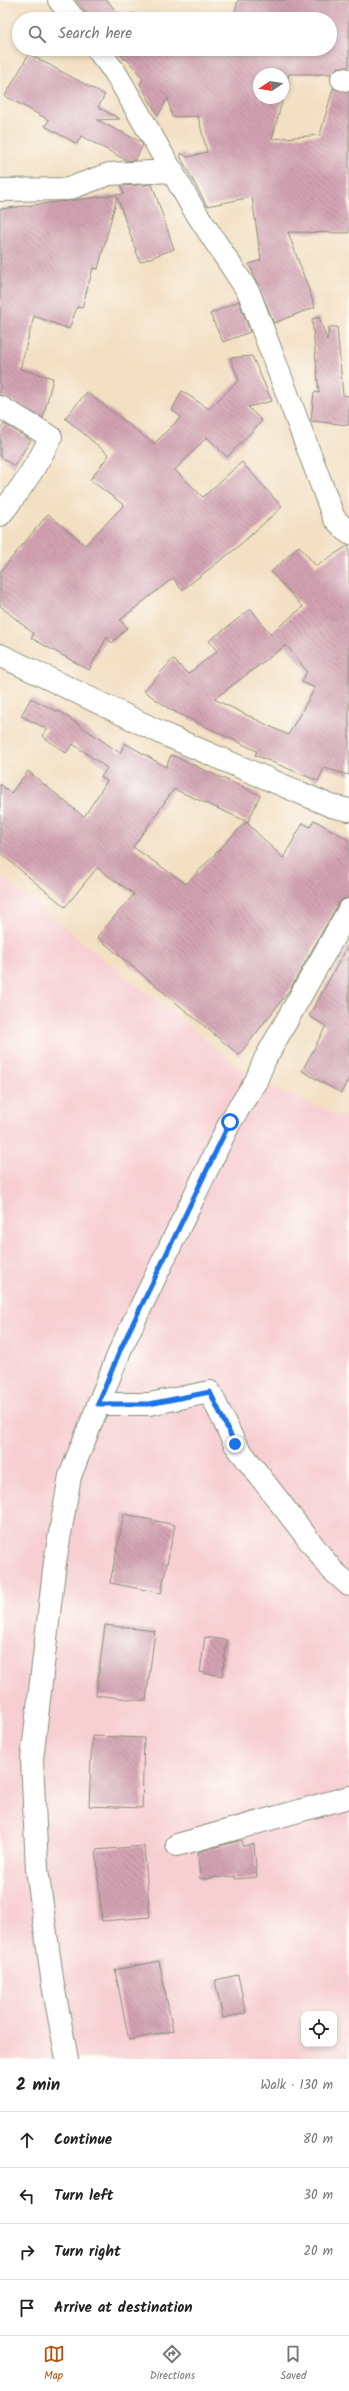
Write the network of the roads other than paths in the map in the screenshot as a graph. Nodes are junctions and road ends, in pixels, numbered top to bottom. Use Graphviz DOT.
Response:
graph roads {
  1 [pos="59,0"];
  2 [pos="68,12"];
  3 [pos="102,56"];
  4 [pos="173,171"];
  5 [pos="0,190"];
  6 [pos="0,408"];
  7 [pos="0,515"];
  8 [pos="349,533"];
  9 [pos="0,655"];
  10 [pos="349,810"];
  11 [pos="349,910"];
  12 [pos="98,1404"];
  13 [pos="349,1585"];
  14 [pos="349,1797"];
  15 [pos="177,1845"];
  16 [pos="67,2059"];
  1 -- 2 [label="street"];
  3 -- 4 [label="street"];
  4 -- 5 [label="street"];
  4 -- 8 [label="street"];
  6 -- 7 [label="street"];
  9 -- 10 [label="street"];
  11 -- 12 [label="street"];
  12 -- 13 [label="street"];
  12 -- 16 [label="street"];
  14 -- 15 [label="street"];
}
